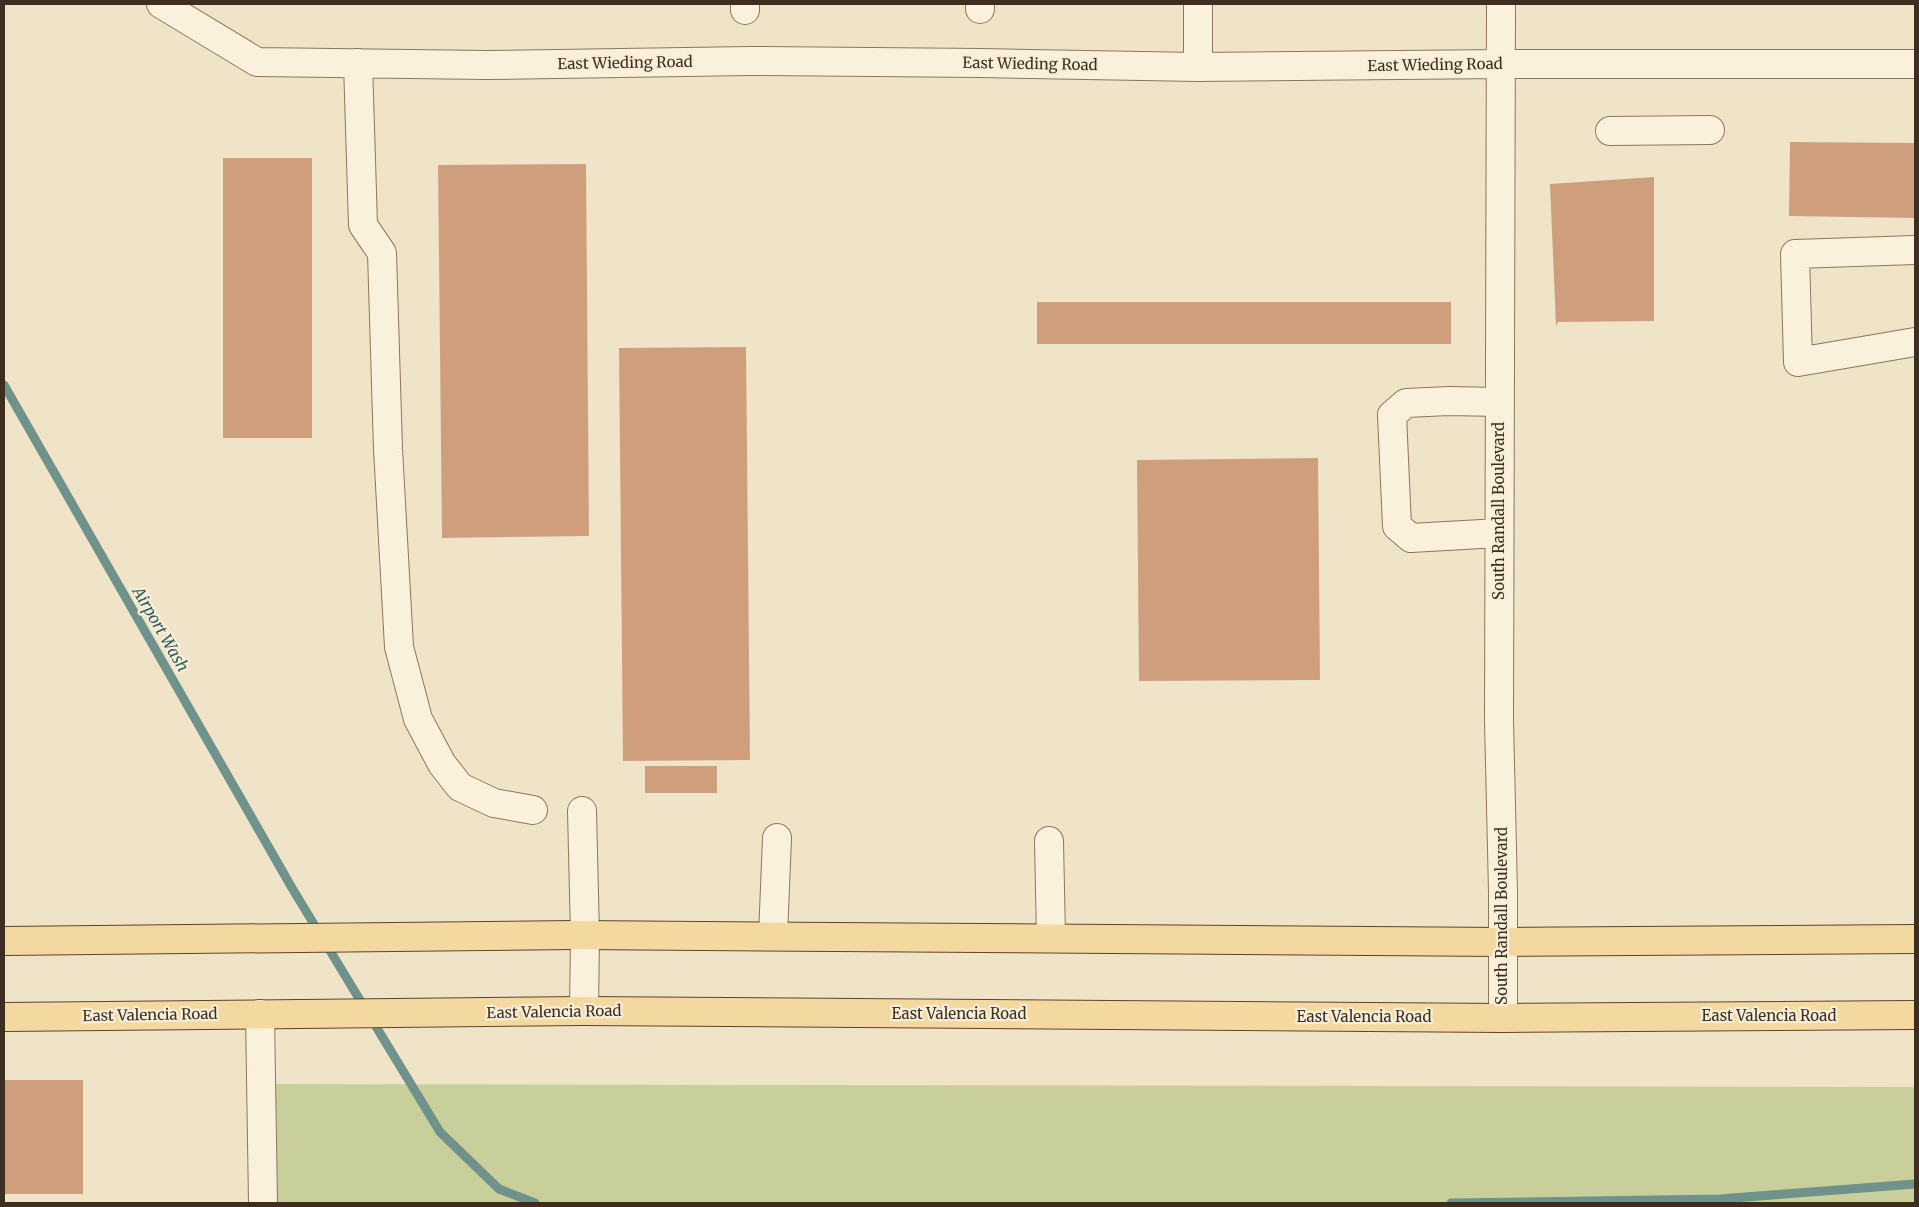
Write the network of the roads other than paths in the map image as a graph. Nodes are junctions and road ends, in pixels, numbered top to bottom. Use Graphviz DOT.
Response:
graph roads {
  1 [pos="161,4"];
  2 [pos="1198,4"];
  3 [pos="1501,4"];
  4 [pos="358,63"];
  5 [pos="1501,64"];
  6 [pos="1915,64"];
  7 [pos="1198,67"];
  8 [pos="1710,130"];
  9 [pos="1610,131"];
  10 [pos="1915,250"];
  11 [pos="1915,342"];
  12 [pos="1499,402"];
  13 [pos="1499,533"];
  14 [pos="534,810"];
  15 [pos="582,810"];
  16 [pos="777,838"];
  17 [pos="1050,841"];
  18 [pos="584,935"];
  19 [pos="773,936"];
  20 [pos="1051,937"];
  21 [pos="1915,939"];
  22 [pos="4,941"];
  23 [pos="1503,942"];
  24 [pos="584,1011"];
  25 [pos="271,1013"];
  26 [pos="1915,1015"];
  27 [pos="4,1017"];
  28 [pos="1503,1018"];
  29 [pos="263,1203"];
  1 -- 4 [label="street, East Wieding Road"];
  2 -- 7 [label="street"];
  3 -- 5 [label="street, South Randall Boulevard"];
  4 -- 7 [label="street, East Wieding Road"];
  4 -- 14 [label="street"];
  5 -- 6 [label="street, East Wieding Road"];
  5 -- 7 [label="street, East Wieding Road"];
  5 -- 12 [label="street, South Randall Boulevard"];
  8 -- 9 [label="street"];
  10 -- 11 [label="street"];
  12 -- 13 [label="street, South Randall Boulevard"];
  12 -- 13 [label="street"];
  13 -- 23 [label="street, South Randall Boulevard"];
  15 -- 18 [label="street"];
  16 -- 19 [label="street"];
  17 -- 20 [label="street"];
  18 -- 19 [label="main road"];
  18 -- 22 [label="main road"];
  18 -- 24 [label="street"];
  19 -- 20 [label="main road"];
  20 -- 23 [label="main road"];
  21 -- 23 [label="main road"];
  23 -- 28 [label="street, South Randall Boulevard"];
  24 -- 25 [label="main road, East Valencia Road"];
  24 -- 28 [label="main road, East Valencia Road"];
  25 -- 27 [label="main road, East Valencia Road"];
  25 -- 29 [label="street"];
  26 -- 28 [label="main road, East Valencia Road"];
}
